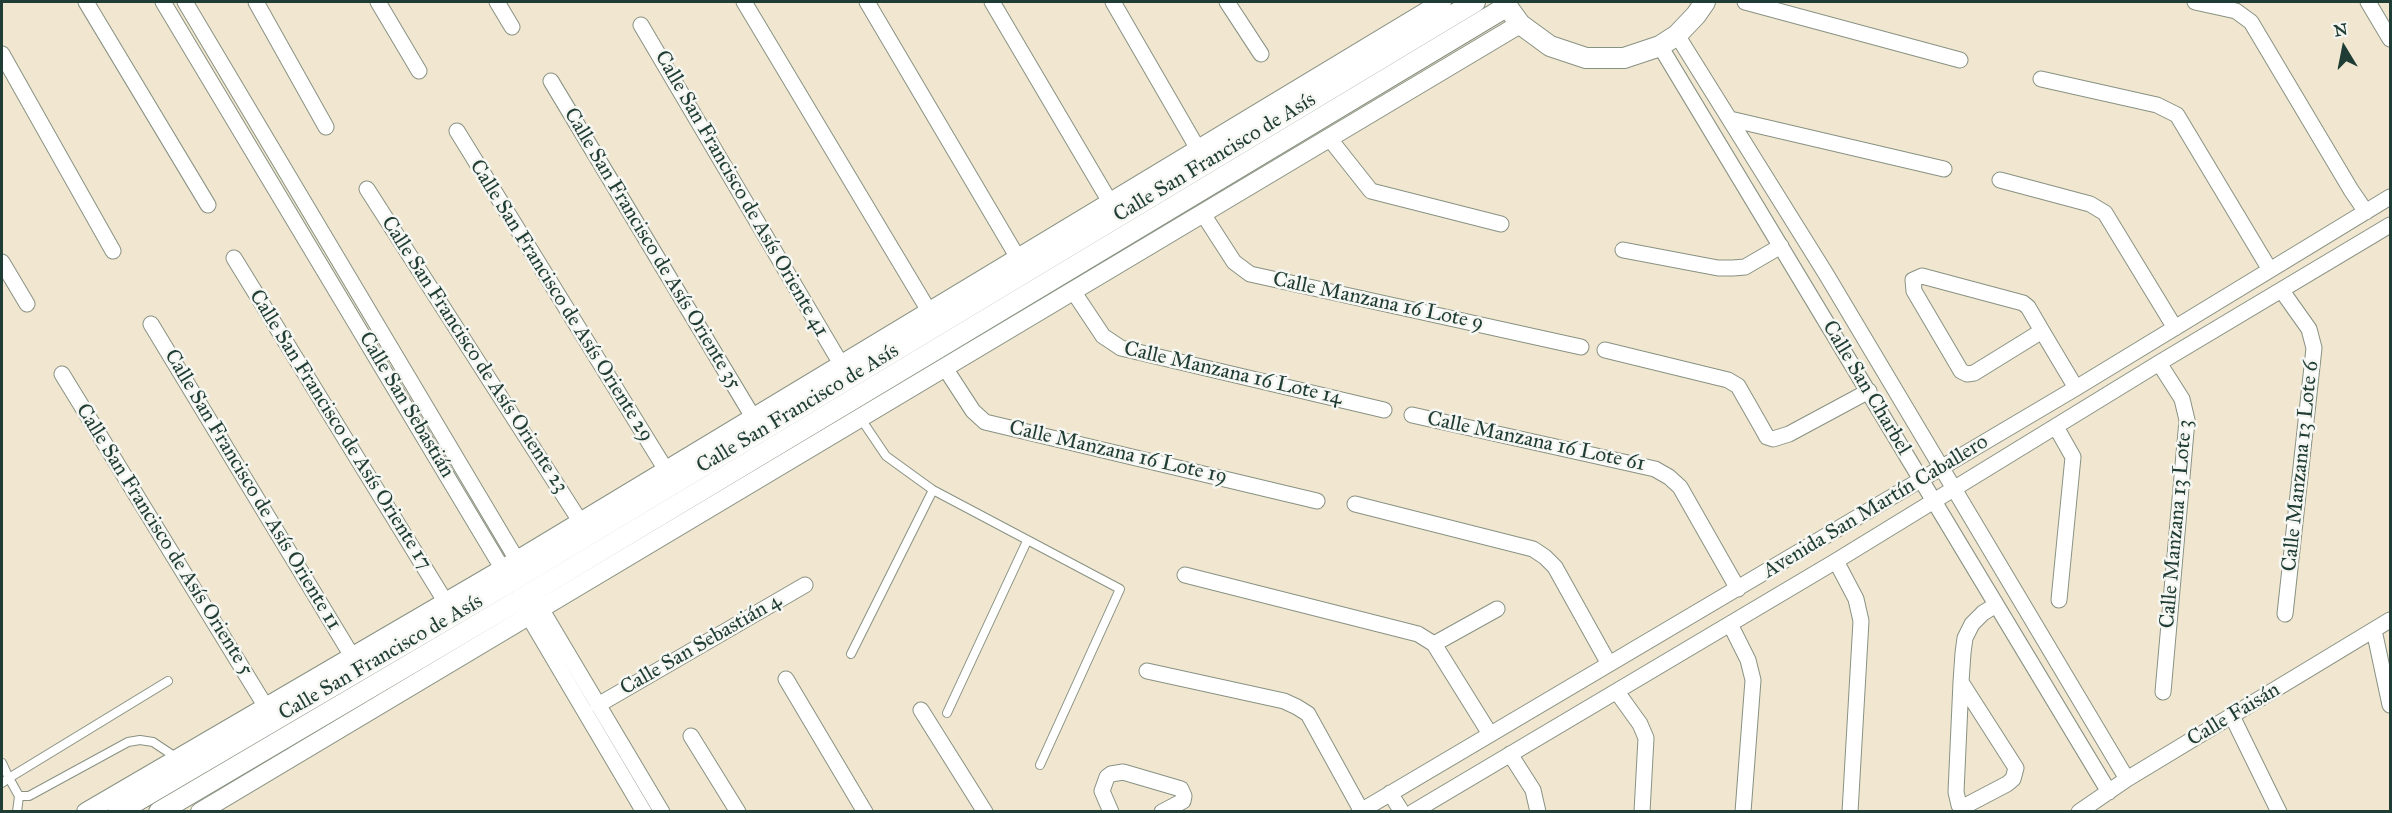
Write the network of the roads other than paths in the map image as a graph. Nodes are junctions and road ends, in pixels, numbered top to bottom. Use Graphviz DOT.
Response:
graph roads {
  1 [pos="86,2"];
  2 [pos="163,2"];
  3 [pos="185,2"];
  4 [pos="256,2"];
  5 [pos="378,2"];
  6 [pos="498,2"];
  7 [pos="744,2"];
  8 [pos="867,2"];
  9 [pos="992,2"];
  10 [pos="1113,2"];
  11 [pos="1227,2"];
  12 [pos="1442,2"];
  13 [pos="1475,2"];
  14 [pos="1705,2"];
  15 [pos="1747,2"];
  16 [pos="2195,2"];
  17 [pos="2368,2"];
  18 [pos="1505,4"];
  19 [pos="1520,24"];
  20 [pos="641,25"];
  21 [pos="512,27"];
  22 [pos="1677,35"];
  23 [pos="2391,39"];
  24 [pos="1660,46"];
  25 [pos="2,54"];
  26 [pos="1261,54"];
  27 [pos="1960,60"];
  28 [pos="419,71"];
  29 [pos="2041,79"];
  30 [pos="550,81"];
  31 [pos="1730,119"];
  32 [pos="326,127"];
  33 [pos="457,131"];
  34 [pos="1329,138"];
  35 [pos="1198,149"];
  36 [pos="1944,169"];
  37 [pos="2000,180"];
  38 [pos="367,189"];
  39 [pos="2391,197"];
  40 [pos="1110,202"];
  41 [pos="208,205"];
  42 [pos="2366,212"];
  43 [pos="1203,214"];
  44 [pos="1500,224"];
  45 [pos="2391,225"];
  46 [pos="1781,246"];
  47 [pos="1623,250"];
  48 [pos="112,251"];
  49 [pos="234,258"];
  50 [pos="1018,258"];
  51 [pos="2,262"];
  52 [pos="2270,270"];
  53 [pos="1073,291"];
  54 [pos="2282,291"];
  55 [pos="27,304"];
  56 [pos="929,311"];
  57 [pos="151,324"];
  58 [pos="2175,328"];
  59 [pos="2042,331"];
  60 [pos="1581,346"];
  61 [pos="1605,350"];
  62 [pos="2159,363"];
  63 [pos="841,364"];
  64 [pos="945,368"];
  65 [pos="62,374"];
  66 [pos="2076,388"];
  67 [pos="1869,391"];
  68 [pos="1384,410"];
  69 [pos="1412,415"];
  70 [pos="753,417"];
  71 [pos="861,419"];
  72 [pos="2056,427"];
  73 [pos="1941,466"];
  74 [pos="666,470"];
  75 [pos="1920,479"];
  76 [pos="1954,488"];
  77 [pos="933,490"];
  78 [pos="1317,501"];
  79 [pos="1933,501"];
  80 [pos="1355,504"];
  81 [pos="580,521"];
  82 [pos="1028,541"];
  83 [pos="1836,561"];
  84 [pos="514,570"];
  85 [pos="1185,575"];
  86 [pos="805,585"];
  87 [pos="1738,590"];
  88 [pos="2059,600"];
  89 [pos="446,601"];
  90 [pos="530,605"];
  91 [pos="1996,606"];
  92 [pos="1497,609"];
  93 [pos="2285,614"];
  94 [pos="2391,620"];
  95 [pos="1730,624"];
  96 [pos="2374,630"];
  97 [pos="1434,644"];
  98 [pos="851,654"];
  99 [pos="352,656"];
  100 [pos="1609,664"];
  101 [pos="1147,671"];
  102 [pos="786,679"];
  103 [pos="168,681"];
  104 [pos="1961,682"];
  105 [pos="1617,692"];
  106 [pos="2163,692"];
  107 [pos="598,705"];
  108 [pos="2391,705"];
  109 [pos="266,707"];
  110 [pos="921,710"];
  111 [pos="947,713"];
  112 [pos="2232,716"];
  113 [pos="1490,734"];
  114 [pos="691,736"];
  115 [pos="1510,754"];
  116 [pos="177,758"];
  117 [pos="2,763"];
  118 [pos="1040,765"];
  119 [pos="9,778"];
  120 [pos="2127,779"];
  121 [pos="2,783"];
  122 [pos="2109,792"];
  123 [pos="1390,793"];
  124 [pos="19,796"];
  125 [pos="1360,811"];
  126 [pos="17,812"];
  127 [pos="86,812"];
  128 [pos="118,812"];
  129 [pos="159,812"];
  130 [pos="201,812"];
  131 [pos="644,812"];
  132 [pos="662,812"];
  133 [pos="738,812"];
  134 [pos="865,812"];
  135 [pos="985,812"];
  136 [pos="1111,812"];
  137 [pos="1162,812"];
  138 [pos="1402,812"];
  139 [pos="1413,812"];
  140 [pos="1538,812"];
  141 [pos="1642,812"];
  142 [pos="1743,812"];
  143 [pos="1850,812"];
  144 [pos="2079,812"];
  145 [pos="2279,812"];
  1 -- 41 [label="street"];
  2 -- 84 [label="street, Calle San Sebastián"];
  3 -- 84 [label="street, Calle San Sebastián"];
  4 -- 32 [label="street"];
  5 -- 28 [label="street"];
  6 -- 21 [label="street"];
  7 -- 56 [label="street"];
  8 -- 50 [label="street"];
  9 -- 40 [label="street"];
  10 -- 35 [label="street"];
  11 -- 26 [label="street"];
  12 -- 35 [label="street, Calle San Francisco de Asís"];
  13 -- 84 [label="main road, Calle San Francisco de Asís"];
  14 -- 22 [label="main road"];
  15 -- 27 [label="street"];
  16 -- 42 [label="street"];
  17 -- 23 [label="street"];
  18 -- 19 [label="main road"];
  18 -- 90 [label="main road, Calle San Francisco de Asís"];
  19 -- 24 [label="main road"];
  19 -- 34 [label="street, Calle San Francisco de Asís"];
  20 -- 63 [label="street, Calle San Francisco de Asís Oriente 41"];
  22 -- 24 [label="main road"];
  22 -- 31 [label="street, Calle San Charbel"];
  24 -- 46 [label="street, Calle San Charbel"];
  25 -- 48 [label="street"];
  29 -- 52 [label="street"];
  30 -- 70 [label="street, Calle San Francisco de Asís Oriente 35"];
  31 -- 36 [label="street"];
  31 -- 73 [label="street, Calle San Charbel"];
  33 -- 74 [label="street, Calle San Francisco de Asís Oriente 29"];
  34 -- 43 [label="street, Calle San Francisco de Asís"];
  34 -- 44 [label="street"];
  35 -- 40 [label="street, Calle San Francisco de Asís"];
  37 -- 58 [label="street"];
  38 -- 81 [label="street, Calle San Francisco de Asís Oriente 23"];
  39 -- 42 [label="street, Avenida San Martín Caballero"];
  40 -- 50 [label="street, Calle San Francisco de Asís"];
  42 -- 52 [label="street, Avenida San Martín Caballero"];
  43 -- 53 [label="street, Calle San Francisco de Asís"];
  43 -- 60 [label="street, Calle Manzana 16 Lote 9"];
  45 -- 54 [label="street, Avenida San Martín Caballero"];
  46 -- 47 [label="street"];
  46 -- 67 [label="street, Calle San Charbel"];
  49 -- 89 [label="street, Calle San Francisco de Asís Oriente 17"];
  50 -- 56 [label="street, Calle San Francisco de Asís"];
  51 -- 55 [label="street"];
  52 -- 58 [label="street, Avenida San Martín Caballero"];
  53 -- 64 [label="street, Calle San Francisco de Asís"];
  53 -- 68 [label="street, Calle Manzana 16 Lote 14"];
  54 -- 62 [label="street, Avenida San Martín Caballero"];
  54 -- 93 [label="street, Calle Manzana 13 Lote 6"];
  56 -- 63 [label="street, Calle San Francisco de Asís"];
  57 -- 99 [label="street, Calle San Francisco de Asís Oriente 11"];
  58 -- 66 [label="street, Avenida San Martín Caballero"];
  59 -- 59 [label="street"];
  59 -- 66 [label="street"];
  61 -- 67 [label="street"];
  62 -- 72 [label="street, Avenida San Martín Caballero"];
  62 -- 106 [label="street, Calle Manzana 13 Lote 3"];
  63 -- 70 [label="street, Calle San Francisco de Asís"];
  64 -- 71 [label="street, Calle San Francisco de Asís"];
  64 -- 78 [label="street, Calle Manzana 16 Lote 19"];
  65 -- 109 [label="street, Calle San Francisco de Asís Oriente 5"];
  66 -- 73 [label="street, Avenida San Martín Caballero"];
  67 -- 75 [label="street, Calle San Charbel"];
  69 -- 87 [label="street, Calle Manzana 16 Lote 61"];
  70 -- 74 [label="street, Calle San Francisco de Asís"];
  71 -- 77 [label="lane"];
  71 -- 90 [label="street, Calle San Francisco de Asís"];
  72 -- 76 [label="street, Avenida San Martín Caballero"];
  72 -- 88 [label="street"];
  73 -- 75 [label="street, Avenida San Martín Caballero"];
  73 -- 76 [label="street, Calle San Charbel"];
  74 -- 81 [label="street, Calle San Francisco de Asís"];
  75 -- 79 [label="street, Calle San Charbel"];
  75 -- 87 [label="street, Avenida San Martín Caballero"];
  76 -- 79 [label="street, Avenida San Martín Caballero"];
  76 -- 120 [label="street, Calle San Charbel"];
  77 -- 82 [label="lane"];
  77 -- 98 [label="lane"];
  79 -- 83 [label="street, Avenida San Martín Caballero"];
  79 -- 91 [label="street, Calle San Charbel"];
  80 -- 100 [label="street"];
  81 -- 84 [label="street, Calle San Francisco de Asís"];
  82 -- 111 [label="lane"];
  82 -- 118 [label="lane"];
  83 -- 95 [label="street, Avenida San Martín Caballero"];
  83 -- 143 [label="street"];
  84 -- 89 [label="street, Calle San Francisco de Asís"];
  84 -- 90 [label="street, Calle San Sebastián"];
  84 -- 128 [label="main road, Calle San Francisco de Asís"];
  85 -- 97 [label="street"];
  86 -- 107 [label="street, Calle San Sebastián 4"];
  87 -- 100 [label="street, Avenida San Martín Caballero"];
  89 -- 99 [label="street, Calle San Francisco de Asís"];
  90 -- 107 [label="street, Calle San Sebastián"];
  90 -- 129 [label="main road, Calle San Francisco de Asís"];
  90 -- 130 [label="street, Calle San Francisco de Asís"];
  90 -- 131 [label="street, Calle San Sebastián"];
  91 -- 104 [label="street"];
  91 -- 122 [label="street, Calle San Charbel"];
  92 -- 97 [label="street"];
  94 -- 96 [label="street, Calle Faisán"];
  95 -- 105 [label="street, Avenida San Martín Caballero"];
  95 -- 142 [label="street"];
  96 -- 108 [label="street"];
  96 -- 112 [label="street, Calle Faisán"];
  97 -- 113 [label="street"];
  99 -- 109 [label="street, Calle San Francisco de Asís"];
  100 -- 113 [label="street, Avenida San Martín Caballero"];
  101 -- 125 [label="street"];
  102 -- 134 [label="street"];
  103 -- 119 [label="lane"];
  104 -- 104 [label="street"];
  105 -- 115 [label="street, Avenida San Martín Caballero"];
  105 -- 141 [label="street"];
  107 -- 132 [label="street, Calle San Sebastián"];
  109 -- 116 [label="street, Calle San Francisco de Asís"];
  110 -- 135 [label="street"];
  112 -- 120 [label="street, Calle Faisán"];
  112 -- 145 [label="street"];
  113 -- 123 [label="street, Avenida San Martín Caballero"];
  114 -- 133 [label="street"];
  115 -- 139 [label="street, Avenida San Martín Caballero"];
  115 -- 140 [label="street"];
  116 -- 124 [label="lane"];
  116 -- 127 [label="street, Calle San Francisco de Asís"];
  117 -- 119 [label="lane"];
  119 -- 121 [label="lane"];
  119 -- 124 [label="lane"];
  120 -- 122 [label="street, Calle Faisán"];
  122 -- 144 [label="street, Calle Faisán"];
  123 -- 125 [label="street, Avenida San Martín Caballero"];
  123 -- 138 [label="street"];
  124 -- 126 [label="lane"];
  136 -- 137 [label="street"];
}
